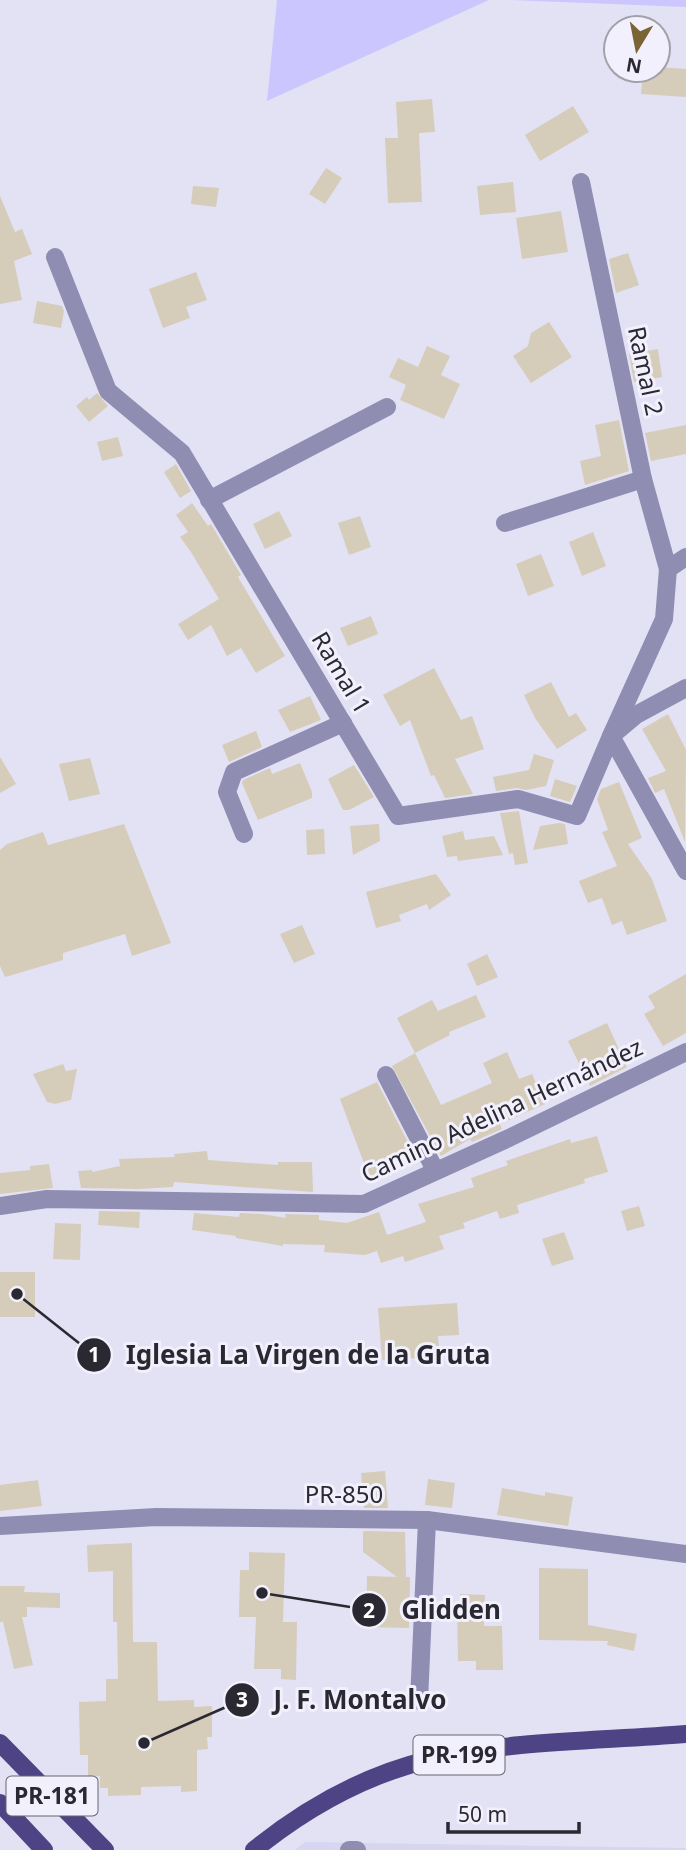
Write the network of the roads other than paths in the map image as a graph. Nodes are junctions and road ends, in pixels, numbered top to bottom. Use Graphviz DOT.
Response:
graph roads {
  1 [pos="581,182"];
  2 [pos="55,257"];
  3 [pos="387,407"];
  4 [pos="643,479"];
  5 [pos="209,500"];
  6 [pos="505,523"];
  7 [pos="686,557"];
  8 [pos="668,569"];
  9 [pos="686,688"];
  10 [pos="343,723"];
  11 [pos="611,736"];
  12 [pos="244,834"];
  13 [pos="686,871"];
  14 [pos="686,1052"];
  15 [pos="386,1075"];
  16 [pos="435,1170"];
  17 [pos="0,1206"];
  18 [pos="427,1520"];
  19 [pos="0,1526"];
  20 [pos="686,1554"];
  21 [pos="419,1701"];
  22 [pos="686,1734"];
  23 [pos="0,1743"];
  24 [pos="0,1802"];
  25 [pos="100,1845"];
  26 [pos="44,1850"];
  27 [pos="116,1850"];
  28 [pos="254,1850"];
  29 [pos="349,1850"];
  30 [pos="356,1850"];
  1 -- 4 [label="street, Ramal 2"];
  2 -- 5 [label="street, Ramal 1"];
  3 -- 5 [label="street"];
  4 -- 6 [label="street"];
  4 -- 8 [label="street, Ramal 2"];
  5 -- 10 [label="street, Ramal 1"];
  7 -- 8 [label="street"];
  8 -- 11 [label="street"];
  9 -- 11 [label="street, Ramal 1"];
  10 -- 11 [label="street, Ramal 1"];
  10 -- 12 [label="street"];
  11 -- 13 [label="street"];
  14 -- 16 [label="street, Camino Adelina Hernández"];
  15 -- 16 [label="street"];
  16 -- 17 [label="street, Camino Adelina Hernández"];
  18 -- 19 [label="street, PR-850 / PR-850"];
  18 -- 20 [label="street, PR-850 / PR-850"];
  18 -- 21 [label="street"];
  22 -- 28 [label="main road, PR-199"];
  23 -- 25 [label="main road, PR-181"];
  24 -- 26 [label="main road, PR-181"];
  25 -- 27 [label="main road"];
  29 -- 30 [label="street"];
}
